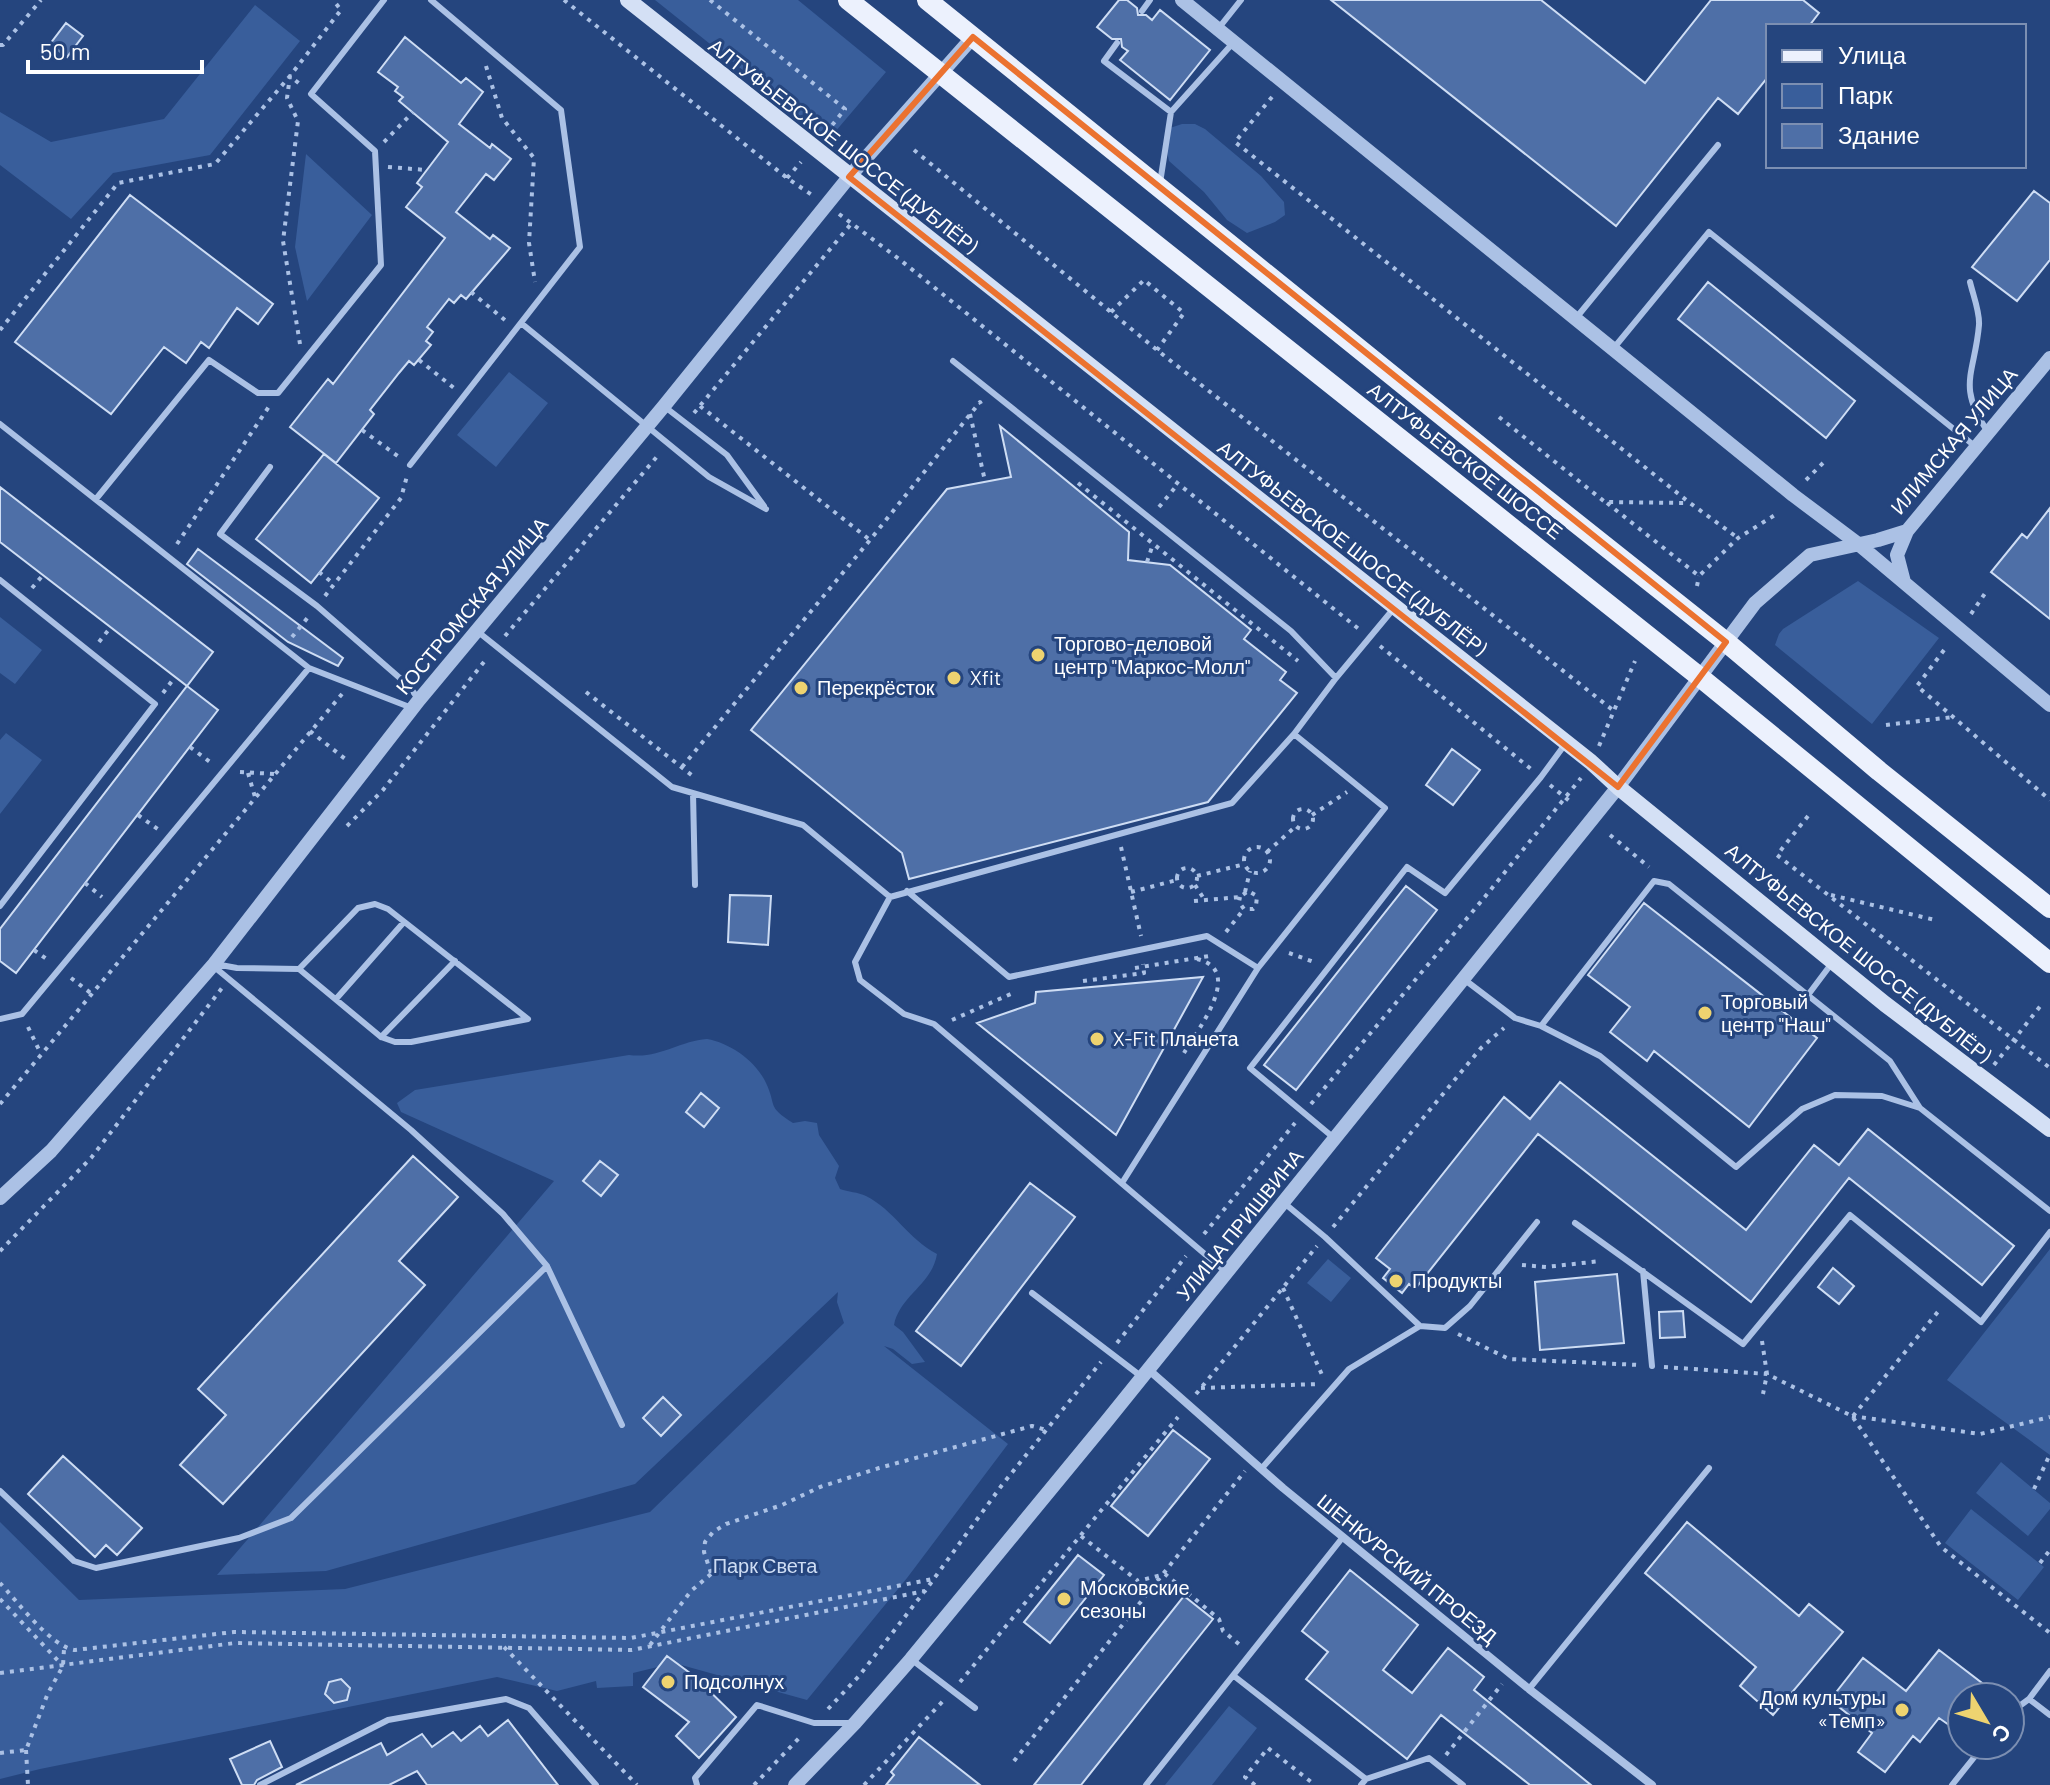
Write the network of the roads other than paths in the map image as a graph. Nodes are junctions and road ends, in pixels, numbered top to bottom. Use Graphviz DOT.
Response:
graph roads {
  1 [pos="384,0"];
  2 [pos="431,0"];
  3 [pos="628,0"];
  4 [pos="848,0"];
  5 [pos="927,0"];
  6 [pos="1150,0"];
  7 [pos="1182,0"];
  8 [pos="1241,0"];
  9 [pos="1142,11"];
  10 [pos="1218,29"];
  11 [pos="973,37"];
  12 [pos="1234,42"];
  13 [pos="1117,43"];
  14 [pos="939,74"];
  15 [pos="1171,112"];
  16 [pos="1718,145"];
  17 [pos="849,177"];
  18 [pos="1160,187"];
  19 [pos="1970,282"];
  20 [pos="1576,319"];
  21 [pos="518,326"];
  22 [pos="1613,349"];
  23 [pos="2050,358"];
  24 [pos="953,361"];
  25 [pos="664,406"];
  26 [pos="0,424"];
  27 [pos="648,426"];
  28 [pos="1988,432"];
  29 [pos="1976,447"];
  30 [pos="410,465"];
  31 [pos="270,467"];
  32 [pos="96,499"];
  33 [pos="1907,531"];
  34 [pos="1857,543"];
  35 [pos="0,580"];
  36 [pos="1904,582"];
  37 [pos="1395,607"];
  38 [pos="477,631"];
  39 [pos="1726,642"];
  40 [pos="309,668"];
  41 [pos="1336,678"];
  42 [pos="1701,678"];
  43 [pos="416,704"];
  44 [pos="2050,705"];
  45 [pos="1294,734"];
  46 [pos="1566,743"];
  47 [pos="1618,787"];
  48 [pos="693,793"];
  49 [pos="695,885"];
  50 [pos="907,891"];
  51 [pos="890,897"];
  52 [pos="0,906"];
  53 [pos="2050,908"];
  54 [pos="404,922"];
  55 [pos="455,961"];
  56 [pos="1833,962"];
  57 [pos="2050,963"];
  58 [pos="213,965"];
  59 [pos="1258,968"];
  60 [pos="299,969"];
  61 [pos="1465,980"];
  62 [pos="1808,995"];
  63 [pos="336,999"];
  64 [pos="0,1019"];
  65 [pos="1541,1026"];
  66 [pos="381,1037"];
  67 [pos="1920,1108"];
  68 [pos="2050,1129"];
  69 [pos="1335,1139"];
  70 [pos="1122,1183"];
  71 [pos="0,1198"];
  72 [pos="1283,1202"];
  73 [pos="2050,1211"];
  74 [pos="1537,1222"];
  75 [pos="1575,1223"];
  76 [pos="2050,1232"];
  77 [pos="547,1266"];
  78 [pos="1643,1271"];
  79 [pos="1227,1273"];
  80 [pos="1032,1293"];
  81 [pos="1420,1326"];
  82 [pos="1652,1366"];
  83 [pos="1145,1374"];
  84 [pos="622,1425"];
  85 [pos="1262,1468"];
  86 [pos="1709,1468"];
  87 [pos="0,1491"];
  88 [pos="1343,1537"];
  89 [pos="911,1659"];
  90 [pos="2050,1671"];
  91 [pos="1234,1676"];
  92 [pos="1529,1689"];
  93 [pos="2029,1699"];
  94 [pos="2026,1701"];
  95 [pos="975,1708"];
  96 [pos="2050,1715"];
  97 [pos="855,1723"];
  98 [pos="1971,1761"];
  99 [pos="1364,1782"];
  100 [pos="260,1785"];
  101 [pos="596,1785"];
  102 [pos="697,1785"];
  103 [pos="795,1785"];
  104 [pos="1146,1785"];
  105 [pos="1463,1785"];
  106 [pos="1652,1785"];
  107 [pos="1952,1785"];
  1 -- 32 [label="lane"];
  2 -- 21 [label="lane"];
  3 -- 17 [label="main road, АЛТУФЬЕВСКОЕ ШОССЕ (ДУБЛЁР)"];
  4 -- 14 [label="main road, АЛТУФЬЕВСКОЕ ШОССЕ"];
  5 -- 11 [label="main road, АЛТУФЬЕВСКОЕ ШОССЕ"];
  6 -- 9 [label="lane"];
  7 -- 10 [label="street"];
  8 -- 10 [label="lane"];
  10 -- 12 [label="street"];
  11 -- 14 [label="street, КОСТРОМСКАЯ УЛИЦА"];
  11 -- 18 [label="main road, АЛТУФЬЕВСКОЕ ШОССЕ"];
  12 -- 15 [label="lane"];
  12 -- 20 [label="street"];
  13 -- 15 [label="lane"];
  14 -- 17 [label="street, КОСТРОМСКАЯ УЛИЦА"];
  14 -- 42 [label="main road, АЛТУФЬЕВСКОЕ ШОССЕ"];
  15 -- 18 [label="lane"];
  16 -- 20 [label="lane"];
  17 -- 25 [label="street, КОСТРОМСКАЯ УЛИЦА"];
  17 -- 37 [label="main road, АЛТУФЬЕВСКОЕ ШОССЕ (ДУБЛЁР)"];
  18 -- 39 [label="main road, АЛТУФЬЕВСКОЕ ШОССЕ"];
  19 -- 28 [label="lane"];
  20 -- 22 [label="street"];
  21 -- 27 [label="lane"];
  21 -- 30 [label="lane"];
  22 -- 29 [label="lane"];
  22 -- 34 [label="street"];
  23 -- 28 [label="street, ИЛИМСКАЯ УЛИЦА"];
  24 -- 41 [label="lane"];
  25 -- 27 [label="street, КОСТРОМСКАЯ УЛИЦА"];
  25 -- 27 [label="lane"];
  26 -- 32 [label="lane"];
  27 -- 38 [label="street, КОСТРОМСКАЯ УЛИЦА"];
  28 -- 29 [label="street, ИЛИМСКАЯ УЛИЦА"];
  29 -- 33 [label="street, ИЛИМСКАЯ УЛИЦА"];
  31 -- 43 [label="lane"];
  32 -- 40 [label="lane"];
  33 -- 34 [label="street, ИЛИМСКАЯ УЛИЦА"];
  33 -- 36 [label="street"];
  34 -- 36 [label="street"];
  34 -- 39 [label="street, ИЛИМСКАЯ УЛИЦА"];
  35 -- 52 [label="lane"];
  36 -- 44 [label="street"];
  37 -- 41 [label="lane"];
  37 -- 46 [label="main road, АЛТУФЬЕВСКОЕ ШОССЕ (ДУБЛЁР)"];
  38 -- 43 [label="street, КОСТРОМСКАЯ УЛИЦА"];
  38 -- 48 [label="lane"];
  39 -- 42 [label="street, ИЛИМСКАЯ УЛИЦА"];
  39 -- 53 [label="main road, АЛТУФЬЕВСКОЕ ШОССЕ"];
  40 -- 43 [label="lane"];
  40 -- 64 [label="lane"];
  41 -- 45 [label="lane"];
  42 -- 47 [label="street, УЛИЦА ПРИШВИНА"];
  42 -- 57 [label="main road, АЛТУФЬЕВСКОЕ ШОССЕ"];
  43 -- 58 [label="street, КОСТРОМСКАЯ УЛИЦА"];
  45 -- 50 [label="lane"];
  45 -- 59 [label="lane"];
  46 -- 47 [label="main road, АЛТУФЬЕВСКОЕ ШОССЕ (ДУБЛЁР)"];
  46 -- 69 [label="lane"];
  47 -- 56 [label="main road, АЛТУФЬЕВСКОЕ ШОССЕ (ДУБЛЁР)"];
  47 -- 61 [label="street, УЛИЦА ПРИШВИНА"];
  48 -- 49 [label="lane"];
  48 -- 51 [label="lane"];
  50 -- 51 [label="lane"];
  50 -- 59 [label="lane"];
  51 -- 70 [label="lane"];
  54 -- 55 [label="lane"];
  54 -- 60 [label="lane"];
  54 -- 63 [label="lane"];
  55 -- 66 [label="lane"];
  55 -- 66 [label="lane"];
  56 -- 62 [label="lane"];
  56 -- 68 [label="main road, АЛТУФЬЕВСКОЕ ШОССЕ (ДУБЛЁР)"];
  58 -- 60 [label="lane"];
  58 -- 71 [label="street, КОСТРОМСКАЯ УЛИЦА"];
  58 -- 77 [label="lane"];
  59 -- 70 [label="lane"];
  60 -- 63 [label="lane"];
  61 -- 65 [label="lane"];
  61 -- 69 [label="street, УЛИЦА ПРИШВИНА"];
  62 -- 65 [label="lane"];
  62 -- 67 [label="lane"];
  63 -- 66 [label="lane"];
  65 -- 67 [label="lane"];
  67 -- 73 [label="lane"];
  69 -- 72 [label="street, УЛИЦА ПРИШВИНА"];
  70 -- 79 [label="lane"];
  72 -- 79 [label="street, УЛИЦА ПРИШВИНА"];
  72 -- 81 [label="lane"];
  74 -- 81 [label="lane"];
  75 -- 78 [label="lane"];
  76 -- 78 [label="lane"];
  77 -- 84 [label="lane"];
  77 -- 87 [label="lane"];
  78 -- 82 [label="lane"];
  79 -- 83 [label="street, УЛИЦА ПРИШВИНА"];
  80 -- 83 [label="lane"];
  81 -- 85 [label="lane"];
  83 -- 85 [label="street, ШЕНКУРСКИЙ ПРОЕЗД"];
  83 -- 89 [label="street, УЛИЦА ПРИШВИНА"];
  85 -- 88 [label="street, ШЕНКУРСКИЙ ПРОЕЗД"];
  86 -- 92 [label="lane"];
  88 -- 91 [label="lane"];
  88 -- 92 [label="street, ШЕНКУРСКИЙ ПРОЕЗД"];
  89 -- 95 [label="lane"];
  89 -- 97 [label="street, УЛИЦА ПРИШВИНА"];
  90 -- 93 [label="lane"];
  91 -- 99 [label="lane"];
  91 -- 104 [label="lane"];
  92 -- 106 [label="street, ШЕНКУРСКИЙ ПРОЕЗД"];
  93 -- 94 [label="lane"];
  93 -- 96 [label="lane"];
  97 -- 102 [label="lane"];
  97 -- 103 [label="street, УЛИЦА ПРИШВИНА"];
  98 -- 107 [label="lane"];
  99 -- 105 [label="lane"];
  100 -- 101 [label="lane"];
}
